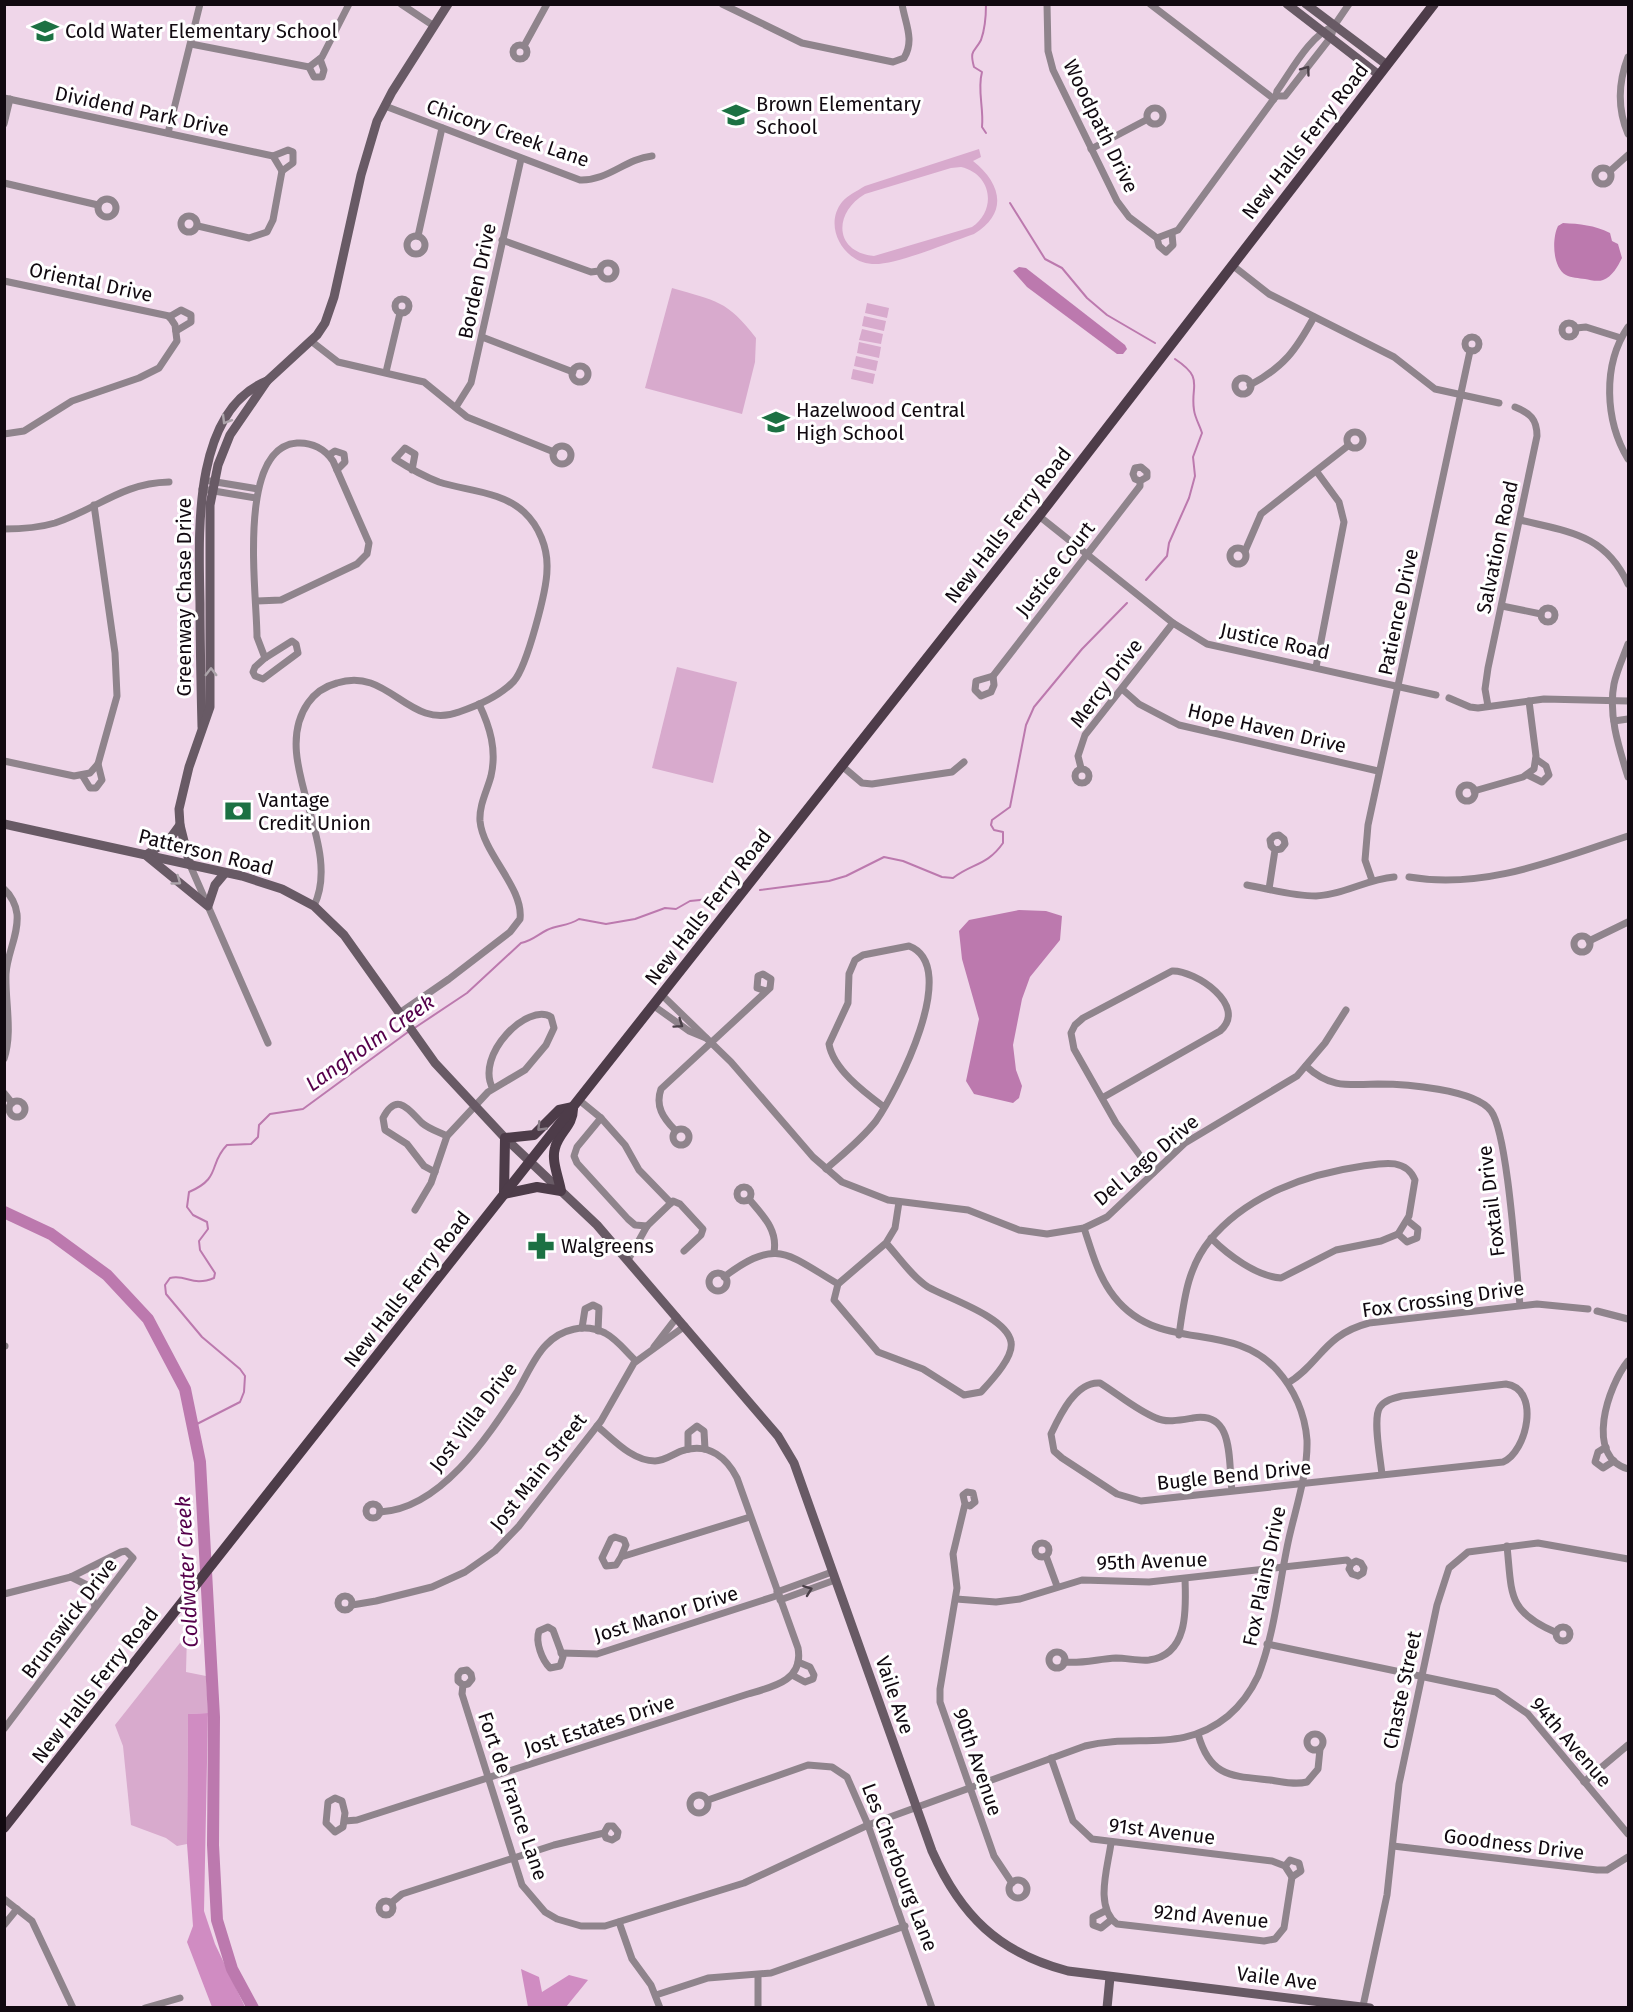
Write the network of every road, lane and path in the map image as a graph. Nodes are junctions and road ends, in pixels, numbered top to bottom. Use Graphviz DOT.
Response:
graph roads {
  1 [pos="200,4"];
  2 [pos="349,4"];
  3 [pos="401,4"];
  4 [pos="448,4"];
  5 [pos="547,4"];
  6 [pos="722,4"];
  7 [pos="902,4"];
  8 [pos="1047,4"];
  9 [pos="1149,4"];
  10 [pos="1287,4"];
  11 [pos="1306,4"];
  12 [pos="1349,4"];
  13 [pos="1434,4"];
  14 [pos="434,26"];
  15 [pos="1334,26"];
  16 [pos="1322,31"];
  17 [pos="1331,37"];
  18 [pos="191,44"];
  19 [pos="524,46"];
  20 [pos="1629,57"];
  21 [pos="320,59"];
  22 [pos="1387,65"];
  23 [pos="309,67"];
  24 [pos="1379,75"];
  25 [pos="1275,98"];
  26 [pos="7,99"];
  27 [pos="386,106"];
  28 [pos="1146,120"];
  29 [pos="4,124"];
  30 [pos="442,128"];
  31 [pos="168,133"];
  32 [pos="1629,134"];
  33 [pos="1091,149"];
  34 [pos="1629,155"];
  35 [pos="273,156"];
  36 [pos="652,156"];
  37 [pos="521,159"];
  38 [pos="282,171"];
  39 [pos="1610,171"];
  40 [pos="4,183"];
  41 [pos="98,205"];
  42 [pos="198,226"];
  43 [pos="1172,234"];
  44 [pos="418,236"];
  45 [pos="1157,238"];
  46 [pos="502,240"];
  47 [pos="1232,265"];
  48 [pos="599,271"];
  49 [pos="4,281"];
  50 [pos="400,313"];
  51 [pos="169,317"];
  52 [pos="1314,317"];
  53 [pos="1629,327"];
  54 [pos="176,328"];
  55 [pos="1576,328"];
  56 [pos="482,337"];
  57 [pos="1621,338"];
  58 [pos="311,341"];
  59 [pos="1470,351"];
  60 [pos="386,372"];
  61 [pos="573,372"];
  62 [pos="267,381"];
  63 [pos="1251,385"];
  64 [pos="1462,395"];
  65 [pos="1499,403"];
  66 [pos="456,407"];
  67 [pos="1515,407"];
  68 [pos="5,434"];
  69 [pos="4,445"];
  70 [pos="1349,445"];
  71 [pos="554,452"];
  72 [pos="329,455"];
  73 [pos="1629,459"];
  74 [pos="337,470"];
  75 [pos="412,470"];
  76 [pos="1317,471"];
  77 [pos="1140,481"];
  78 [pos="169,482"];
  79 [pos="203,484"];
  80 [pos="214,486"];
  81 [pos="258,489"];
  82 [pos="256,498"];
  83 [pos="94,505"];
  84 [pos="1039,516"];
  85 [pos="1520,520"];
  86 [pos="4,529"];
  87 [pos="1245,551"];
  88 [pos="1087,554"];
  89 [pos="1629,584"];
  90 [pos="257,601"];
  91 [pos="1502,606"];
  92 [pos="1541,614"];
  93 [pos="1173,623"];
  94 [pos="1629,644"];
  95 [pos="265,658"];
  96 [pos="1316,667"];
  97 [pos="993,676"];
  98 [pos="1399,686"];
  99 [pos="1122,689"];
  100 [pos="1436,695"];
  101 [pos="1449,698"];
  102 [pos="1529,701"];
  103 [pos="1613,701"];
  104 [pos="1629,701"];
  105 [pos="479,704"];
  106 [pos="1488,706"];
  107 [pos="1629,719"];
  108 [pos="1614,721"];
  109 [pos="202,729"];
  110 [pos="1536,759"];
  111 [pos="4,761"];
  112 [pos="963,762"];
  113 [pos="98,764"];
  114 [pos="842,766"];
  115 [pos="1081,768"];
  116 [pos="1378,771"];
  117 [pos="82,775"];
  118 [pos="1528,775"];
  119 [pos="1629,777"];
  120 [pos="1474,791"];
  121 [pos="4,824"];
  122 [pos="180,825"];
  123 [pos="1629,836"];
  124 [pos="1275,850"];
  125 [pos="147,855"];
  126 [pos="190,865"];
  127 [pos="225,873"];
  128 [pos="1394,877"];
  129 [pos="1409,877"];
  130 [pos="1372,880"];
  131 [pos="1247,885"];
  132 [pos="4,889"];
  133 [pos="1269,889"];
  134 [pos="208,906"];
  135 [pos="314,906"];
  136 [pos="1629,922"];
  137 [pos="1589,940"];
  138 [pos="766,991"];
  139 [pos="662,995"];
  140 [pos="654,1006"];
  141 [pos="1346,1010"];
  142 [pos="402,1014"];
  143 [pos="708,1040"];
  144 [pos="268,1044"];
  145 [pos="4,1059"];
  146 [pos="1306,1066"];
  147 [pos="493,1089"];
  148 [pos="4,1094"];
  149 [pos="1102,1098"];
  150 [pos="12,1103"];
  151 [pos="576,1104"];
  152 [pos="474,1106"];
  153 [pos="884,1107"];
  154 [pos="601,1118"];
  155 [pos="675,1131"];
  156 [pos="447,1136"];
  157 [pos="505,1138"];
  158 [pos="530,1162"];
  159 [pos="826,1169"];
  160 [pos="435,1172"];
  161 [pos="1153,1173"];
  162 [pos="561,1191"];
  163 [pos="504,1194"];
  164 [pos="748,1199"];
  165 [pos="900,1202"];
  166 [pos="670,1203"];
  167 [pos="415,1210"];
  168 [pos="1408,1221"];
  169 [pos="647,1226"];
  170 [pos="1084,1228"];
  171 [pos="1398,1234"];
  172 [pos="1211,1239"];
  173 [pos="886,1243"];
  174 [pos="684,1251"];
  175 [pos="774,1252"];
  176 [pos="628,1260"];
  177 [pos="724,1277"];
  178 [pos="838,1284"];
  179 [pos="1520,1305"];
  180 [pos="1588,1309"];
  181 [pos="1597,1311"];
  182 [pos="677,1317"];
  183 [pos="1629,1319"];
  184 [pos="685,1326"];
  185 [pos="582,1328"];
  186 [pos="598,1331"];
  187 [pos="1179,1335"];
  188 [pos="654,1347"];
  189 [pos="636,1361"];
  190 [pos="1629,1361"];
  191 [pos="1288,1383"];
  192 [pos="597,1426"];
  193 [pos="1606,1447"];
  194 [pos="688,1449"];
  195 [pos="705,1449"];
  196 [pos="1614,1461"];
  197 [pos="1629,1469"];
  198 [pos="1382,1475"];
  199 [pos="1301,1484"];
  200 [pos="1232,1491"];
  201 [pos="965,1504"];
  202 [pos="380,1512"];
  203 [pos="750,1517"];
  204 [pos="1507,1546"];
  205 [pos="1046,1556"];
  206 [pos="621,1557"];
  207 [pos="1629,1559"];
  208 [pos="1351,1564"];
  209 [pos="1283,1567"];
  210 [pos="834,1576"];
  211 [pos="71,1577"];
  212 [pos="1185,1579"];
  213 [pos="1057,1586"];
  214 [pos="4,1594"];
  215 [pos="779,1596"];
  216 [pos="956,1599"];
  217 [pos="352,1605"];
  218 [pos="95,1607"];
  219 [pos="1555,1632"];
  220 [pos="1267,1644"];
  221 [pos="561,1653"];
  222 [pos="798,1662"];
  223 [pos="1064,1662"];
  224 [pos="792,1676"];
  225 [pos="1423,1677"];
  226 [pos="463,1684"];
  227 [pos="4,1729"];
  228 [pos="1198,1734"];
  229 [pos="1629,1745"];
  230 [pos="1320,1749"];
  231 [pos="1051,1758"];
  232 [pos="487,1778"];
  233 [pos="1584,1782"];
  234 [pos="969,1788"];
  235 [pos="708,1800"];
  236 [pos="915,1808"];
  237 [pos="345,1821"];
  238 [pos="868,1825"];
  239 [pos="4,1828"];
  240 [pos="604,1833"];
  241 [pos="1629,1834"];
  242 [pos="1111,1843"];
  243 [pos="1392,1846"];
  244 [pos="1629,1857"];
  245 [pos="513,1858"];
  246 [pos="1289,1872"];
  247 [pos="1012,1883"];
  248 [pos="4,1899"];
  249 [pos="391,1903"];
  250 [pos="17,1909"];
  251 [pos="1105,1911"];
  252 [pos="1111,1920"];
  253 [pos="619,1922"];
  254 [pos="4,1924"];
  255 [pos="905,1926"];
  256 [pos="758,1975"];
  257 [pos="1110,1977"];
  258 [pos="656,1995"];
  259 [pos="180,1998"];
  260 [pos="73,2007"];
  261 [pos="145,2007"];
  262 [pos="660,2007"];
  263 [pos="758,2007"];
  264 [pos="932,2007"];
  265 [pos="1107,2007"];
  266 [pos="1367,2007"];
  1 -- 18 [label="street"];
  2 -- 21 [label="street"];
  3 -- 14 [label="street"];
  4 -- 14 [label="main road, Greenway Chase Drive"];
  5 -- 19 [label="street"];
  6 -- 7 [label="street"];
  8 -- 33 [label="street, Woodpath Drive"];
  9 -- 25 [label="street"];
  10 -- 16 [label="main road"];
  11 -- 15 [label="main road"];
  12 -- 15 [label="street"];
  13 -- 22 [label="main road, New Halls Ferry Road"];
  14 -- 27 [label="main road, Greenway Chase Drive"];
  15 -- 16 [label="street"];
  15 -- 17 [label="street"];
  15 -- 22 [label="main road"];
  16 -- 17 [label="main road"];
  16 -- 25 [label="street"];
  17 -- 24 [label="main road"];
  25 -- 17 [label="street, one-way"];
  18 -- 23 [label="street"];
  18 -- 31 [label="street"];
  20 -- 32 [label="street"];
  21 -- 23 [label="street"];
  21 -- 23 [label="street"];
  22 -- 24 [label="main road, New Halls Ferry Road"];
  24 -- 47 [label="main road, New Halls Ferry Road"];
  25 -- 43 [label="street"];
  26 -- 29 [label="street"];
  26 -- 31 [label="street, Dividend Park Drive"];
  27 -- 30 [label="street, Chicory Creek Lane"];
  27 -- 58 [label="main road, Greenway Chase Drive"];
  28 -- 33 [label="street"];
  30 -- 37 [label="street, Chicory Creek Lane"];
  30 -- 44 [label="street"];
  31 -- 35 [label="street, Dividend Park Drive"];
  33 -- 45 [label="street, Woodpath Drive"];
  34 -- 39 [label="street"];
  35 -- 38 [label="street"];
  35 -- 38 [label="street, Dividend Park Drive"];
  36 -- 37 [label="street, Chicory Creek Lane"];
  37 -- 46 [label="street, Borden Drive"];
  38 -- 42 [label="street, Dividend Park Drive"];
  40 -- 41 [label="street"];
  43 -- 45 [label="street"];
  43 -- 45 [label="street"];
  46 -- 48 [label="street"];
  46 -- 56 [label="street, Borden Drive"];
  47 -- 52 [label="street"];
  47 -- 84 [label="main road, New Halls Ferry Road"];
  49 -- 51 [label="street, Oriental Drive"];
  50 -- 60 [label="street"];
  51 -- 54 [label="street, Oriental Drive"];
  51 -- 54 [label="street, Oriental Drive"];
  52 -- 63 [label="street"];
  52 -- 64 [label="street"];
  53 -- 57 [label="street"];
  54 -- 68 [label="street"];
  55 -- 57 [label="street"];
  56 -- 61 [label="street"];
  56 -- 66 [label="street, Borden Drive"];
  57 -- 73 [label="street"];
  58 -- 60 [label="street"];
  58 -- 62 [label="main road, Greenway Chase Drive"];
  59 -- 64 [label="street, Patience Drive"];
  60 -- 66 [label="street"];
  62 -- 79 [label="main road, Greenway Chase Drive, one-way"];
  62 -- 80 [label="main road, Greenway Chase Drive"];
  64 -- 65 [label="street"];
  64 -- 98 [label="street, Patience Drive"];
  66 -- 71 [label="street"];
  67 -- 85 [label="street, Salvation Road"];
  68 -- 69 [label="street"];
  70 -- 76 [label="street"];
  72 -- 74 [label="street"];
  72 -- 74 [label="street"];
  72 -- 81 [label="street"];
  74 -- 90 [label="street"];
  75 -- 75 [label="street"];
  75 -- 105 [label="street"];
  76 -- 87 [label="street"];
  76 -- 96 [label="street"];
  77 -- 88 [label="street, Justice Court"];
  78 -- 83 [label="street"];
  79 -- 80 [label="street"];
  79 -- 109 [label="main road, Greenway Chase Drive"];
  80 -- 81 [label="street"];
  80 -- 82 [label="street"];
  109 -- 80 [label="main road, Greenway Chase Drive, one-way"];
  81 -- 82 [label="street"];
  82 -- 90 [label="street"];
  83 -- 86 [label="street"];
  83 -- 113 [label="street"];
  84 -- 88 [label="street, Justice Road"];
  84 -- 114 [label="main road, New Halls Ferry Road"];
  85 -- 89 [label="street"];
  85 -- 91 [label="street, Salvation Road"];
  88 -- 93 [label="street, Justice Road"];
  88 -- 97 [label="street, Justice Court"];
  90 -- 95 [label="street"];
  91 -- 92 [label="street"];
  91 -- 106 [label="street, Salvation Road"];
  93 -- 96 [label="street, Justice Road"];
  93 -- 99 [label="street, Mercy Drive"];
  94 -- 103 [label="street"];
  95 -- 95 [label="street"];
  96 -- 98 [label="street, Justice Road"];
  98 -- 100 [label="street, Justice Road"];
  98 -- 116 [label="street, Patience Drive"];
  99 -- 115 [label="street, Mercy Drive"];
  99 -- 116 [label="street, Hope Haven Drive"];
  101 -- 106 [label="street"];
  102 -- 103 [label="street"];
  102 -- 106 [label="street"];
  102 -- 110 [label="street"];
  103 -- 104 [label="street"];
  103 -- 108 [label="street"];
  105 -- 135 [label="street"];
  105 -- 142 [label="street"];
  107 -- 108 [label="street"];
  108 -- 119 [label="street"];
  109 -- 122 [label="main road, Greenway Chase Drive"];
  110 -- 118 [label="street"];
  110 -- 118 [label="street"];
  111 -- 117 [label="street"];
  112 -- 114 [label="street"];
  113 -- 117 [label="street"];
  113 -- 117 [label="street"];
  114 -- 139 [label="main road, New Halls Ferry Road"];
  116 -- 130 [label="street, Patience Drive"];
  118 -- 120 [label="street"];
  121 -- 125 [label="main road, Patterson Road"];
  122 -- 125 [label="main road"];
  122 -- 126 [label="main road, Greenway Chase Drive"];
  123 -- 129 [label="street"];
  124 -- 133 [label="street"];
  125 -- 126 [label="main road, Patterson Road"];
  125 -- 134 [label="main road, one-way"];
  126 -- 127 [label="main road, Patterson Road"];
  126 -- 134 [label="street, Greenway Chase Drive"];
  127 -- 134 [label="main road"];
  127 -- 135 [label="main road, Patterson Road"];
  128 -- 130 [label="street"];
  130 -- 133 [label="street"];
  131 -- 133 [label="street"];
  132 -- 145 [label="street"];
  134 -- 144 [label="street, Greenway Chase Drive"];
  135 -- 142 [label="main road, Patterson Road"];
  136 -- 137 [label="street"];
  138 -- 143 [label="street"];
  139 -- 140 [label="main road, New Halls Ferry Road"];
  139 -- 143 [label="street, Del Lago Drive"];
  140 -- 143 [label="street, Del Lago Drive, one-way"];
  140 -- 151 [label="main road, New Halls Ferry Road"];
  141 -- 146 [label="street, Del Lago Drive"];
  142 -- 152 [label="main road, Patterson Road"];
  143 -- 155 [label="street"];
  143 -- 159 [label="street, Del Lago Drive"];
  146 -- 161 [label="street, Del Lago Drive"];
  146 -- 179 [label="street, Foxtail Drive"];
  147 -- 147 [label="street"];
  147 -- 152 [label="street"];
  148 -- 150 [label="street"];
  149 -- 149 [label="street"];
  149 -- 161 [label="street"];
  151 -- 154 [label="street"];
  151 -- 157 [label="main road, one-way"];
  151 -- 158 [label="main road, New Halls Ferry Road"];
  151 -- 162 [label="main road"];
  152 -- 156 [label="street"];
  152 -- 157 [label="main road, Patterson Road"];
  153 -- 153 [label="street"];
  153 -- 159 [label="street"];
  154 -- 166 [label="street"];
  154 -- 169 [label="street"];
  156 -- 160 [label="street"];
  156 -- 160 [label="street"];
  157 -- 158 [label="main road, Patterson Road"];
  157 -- 163 [label="main road"];
  158 -- 162 [label="main road, Vaile Ave"];
  158 -- 163 [label="main road, New Halls Ferry Road"];
  159 -- 165 [label="street, Del Lago Drive"];
  160 -- 167 [label="street"];
  161 -- 170 [label="street, Del Lago Drive"];
  162 -- 163 [label="main road"];
  162 -- 176 [label="main road, Vaile Ave"];
  163 -- 239 [label="main road, New Halls Ferry Road"];
  164 -- 175 [label="street"];
  165 -- 170 [label="street, Del Lago Drive"];
  165 -- 173 [label="street"];
  166 -- 169 [label="street"];
  166 -- 174 [label="street"];
  168 -- 171 [label="street"];
  168 -- 171 [label="street"];
  168 -- 172 [label="street"];
  169 -- 176 [label="street"];
  170 -- 187 [label="street, Fox Plains Drive"];
  171 -- 172 [label="street"];
  172 -- 187 [label="street"];
  173 -- 178 [label="street"];
  173 -- 178 [label="street"];
  175 -- 177 [label="street"];
  175 -- 178 [label="street"];
  176 -- 182 [label="main road, Vaile Ave"];
  179 -- 180 [label="street, Fox Crossing Drive"];
  179 -- 191 [label="street, Fox Crossing Drive"];
  181 -- 183 [label="street"];
  182 -- 184 [label="main road, Vaile Ave"];
  182 -- 188 [label="street, Jost Main Street"];
  184 -- 188 [label="street, Jost Main Street"];
  184 -- 210 [label="main road, Vaile Ave"];
  185 -- 186 [label="street"];
  185 -- 186 [label="street"];
  185 -- 202 [label="street, Jost Villa Drive"];
  186 -- 189 [label="street"];
  187 -- 191 [label="street, Fox Plains Drive"];
  188 -- 189 [label="street, Jost Main Street"];
  189 -- 192 [label="street, Jost Main Street"];
  190 -- 193 [label="street"];
  191 -- 199 [label="street, Fox Plains Drive"];
  192 -- 194 [label="street"];
  192 -- 217 [label="street, Jost Main Street"];
  193 -- 196 [label="street"];
  193 -- 196 [label="street"];
  194 -- 195 [label="street"];
  194 -- 195 [label="street"];
  195 -- 203 [label="street, Jost Estates Drive"];
  196 -- 197 [label="street"];
  198 -- 198 [label="street, Bugle Bend Drive"];
  198 -- 199 [label="street, Bugle Bend Drive"];
  199 -- 200 [label="street, Bugle Bend Drive"];
  199 -- 209 [label="street, Fox Plains Drive"];
  200 -- 200 [label="street, Bugle Bend Drive"];
  201 -- 216 [label="street, 90th Avenue"];
  203 -- 206 [label="street"];
  203 -- 215 [label="street, Jost Estates Drive"];
  204 -- 207 [label="street, Chaste Street"];
  204 -- 219 [label="street"];
  204 -- 225 [label="street, Chaste Street"];
  205 -- 213 [label="street"];
  208 -- 209 [label="street, 95th Avenue"];
  209 -- 212 [label="street, 95th Avenue"];
  209 -- 220 [label="street, Fox Plains Drive"];
  210 -- 215 [label="street, Jost Manor Drive"];
  210 -- 236 [label="main road, Vaile Ave"];
  211 -- 214 [label="street"];
  211 -- 218 [label="street"];
  211 -- 218 [label="street, Brunswick Drive"];
  212 -- 213 [label="street, 95th Avenue"];
  212 -- 223 [label="street"];
  213 -- 216 [label="street, 95th Avenue"];
  215 -- 221 [label="street, Jost Manor Drive"];
  215 -- 222 [label="street, Jost Estates Drive"];
  216 -- 234 [label="street, 90th Avenue"];
  218 -- 227 [label="street, Brunswick Drive"];
  220 -- 225 [label="street, 94th Avenue"];
  220 -- 228 [label="street, Fox Plains Drive"];
  221 -- 221 [label="street"];
  222 -- 224 [label="street"];
  222 -- 224 [label="street, Jost Estates Drive"];
  224 -- 232 [label="street, Jost Estates Drive"];
  225 -- 233 [label="street, 94th Avenue"];
  225 -- 243 [label="street, Chaste Street"];
  226 -- 232 [label="street, Fort de France Lane"];
  228 -- 230 [label="street"];
  228 -- 231 [label="street, Fox Plains Drive"];
  229 -- 233 [label="street"];
  231 -- 234 [label="street, Fox Plains Drive"];
  231 -- 242 [label="street, 91st Avenue"];
  232 -- 237 [label="street, Jost Estates Drive"];
  232 -- 245 [label="street, Fort de France Lane"];
  233 -- 241 [label="street, 94th Avenue"];
  234 -- 236 [label="street, Fox Plains Drive"];
  234 -- 247 [label="street, 90th Avenue"];
  235 -- 238 [label="street, Les Cherbourg Lane"];
  236 -- 238 [label="street, Fort de France Lane"];
  236 -- 257 [label="main road, Vaile Ave"];
  237 -- 237 [label="street, Jost Estates Drive"];
  238 -- 253 [label="street, Fort de France Lane"];
  238 -- 255 [label="street, Les Cherbourg Lane"];
  240 -- 245 [label="street"];
  242 -- 246 [label="street, 91st Avenue"];
  242 -- 251 [label="street, 92nd Avenue"];
  243 -- 244 [label="street, Goodness Drive"];
  243 -- 266 [label="street, Chaste Street"];
  245 -- 249 [label="street"];
  245 -- 253 [label="street, Fort de France Lane"];
  246 -- 252 [label="street, 92nd Avenue"];
  248 -- 250 [label="street"];
  250 -- 254 [label="street"];
  250 -- 260 [label="street"];
  251 -- 252 [label="street"];
  251 -- 252 [label="street, 92nd Avenue"];
  253 -- 258 [label="street"];
  255 -- 256 [label="street"];
  255 -- 264 [label="street, Les Cherbourg Lane"];
  256 -- 258 [label="street"];
  256 -- 263 [label="street"];
  257 -- 265 [label="main road"];
  257 -- 266 [label="main road, Vaile Ave"];
  258 -- 262 [label="street"];
  259 -- 261 [label="street"];
}
